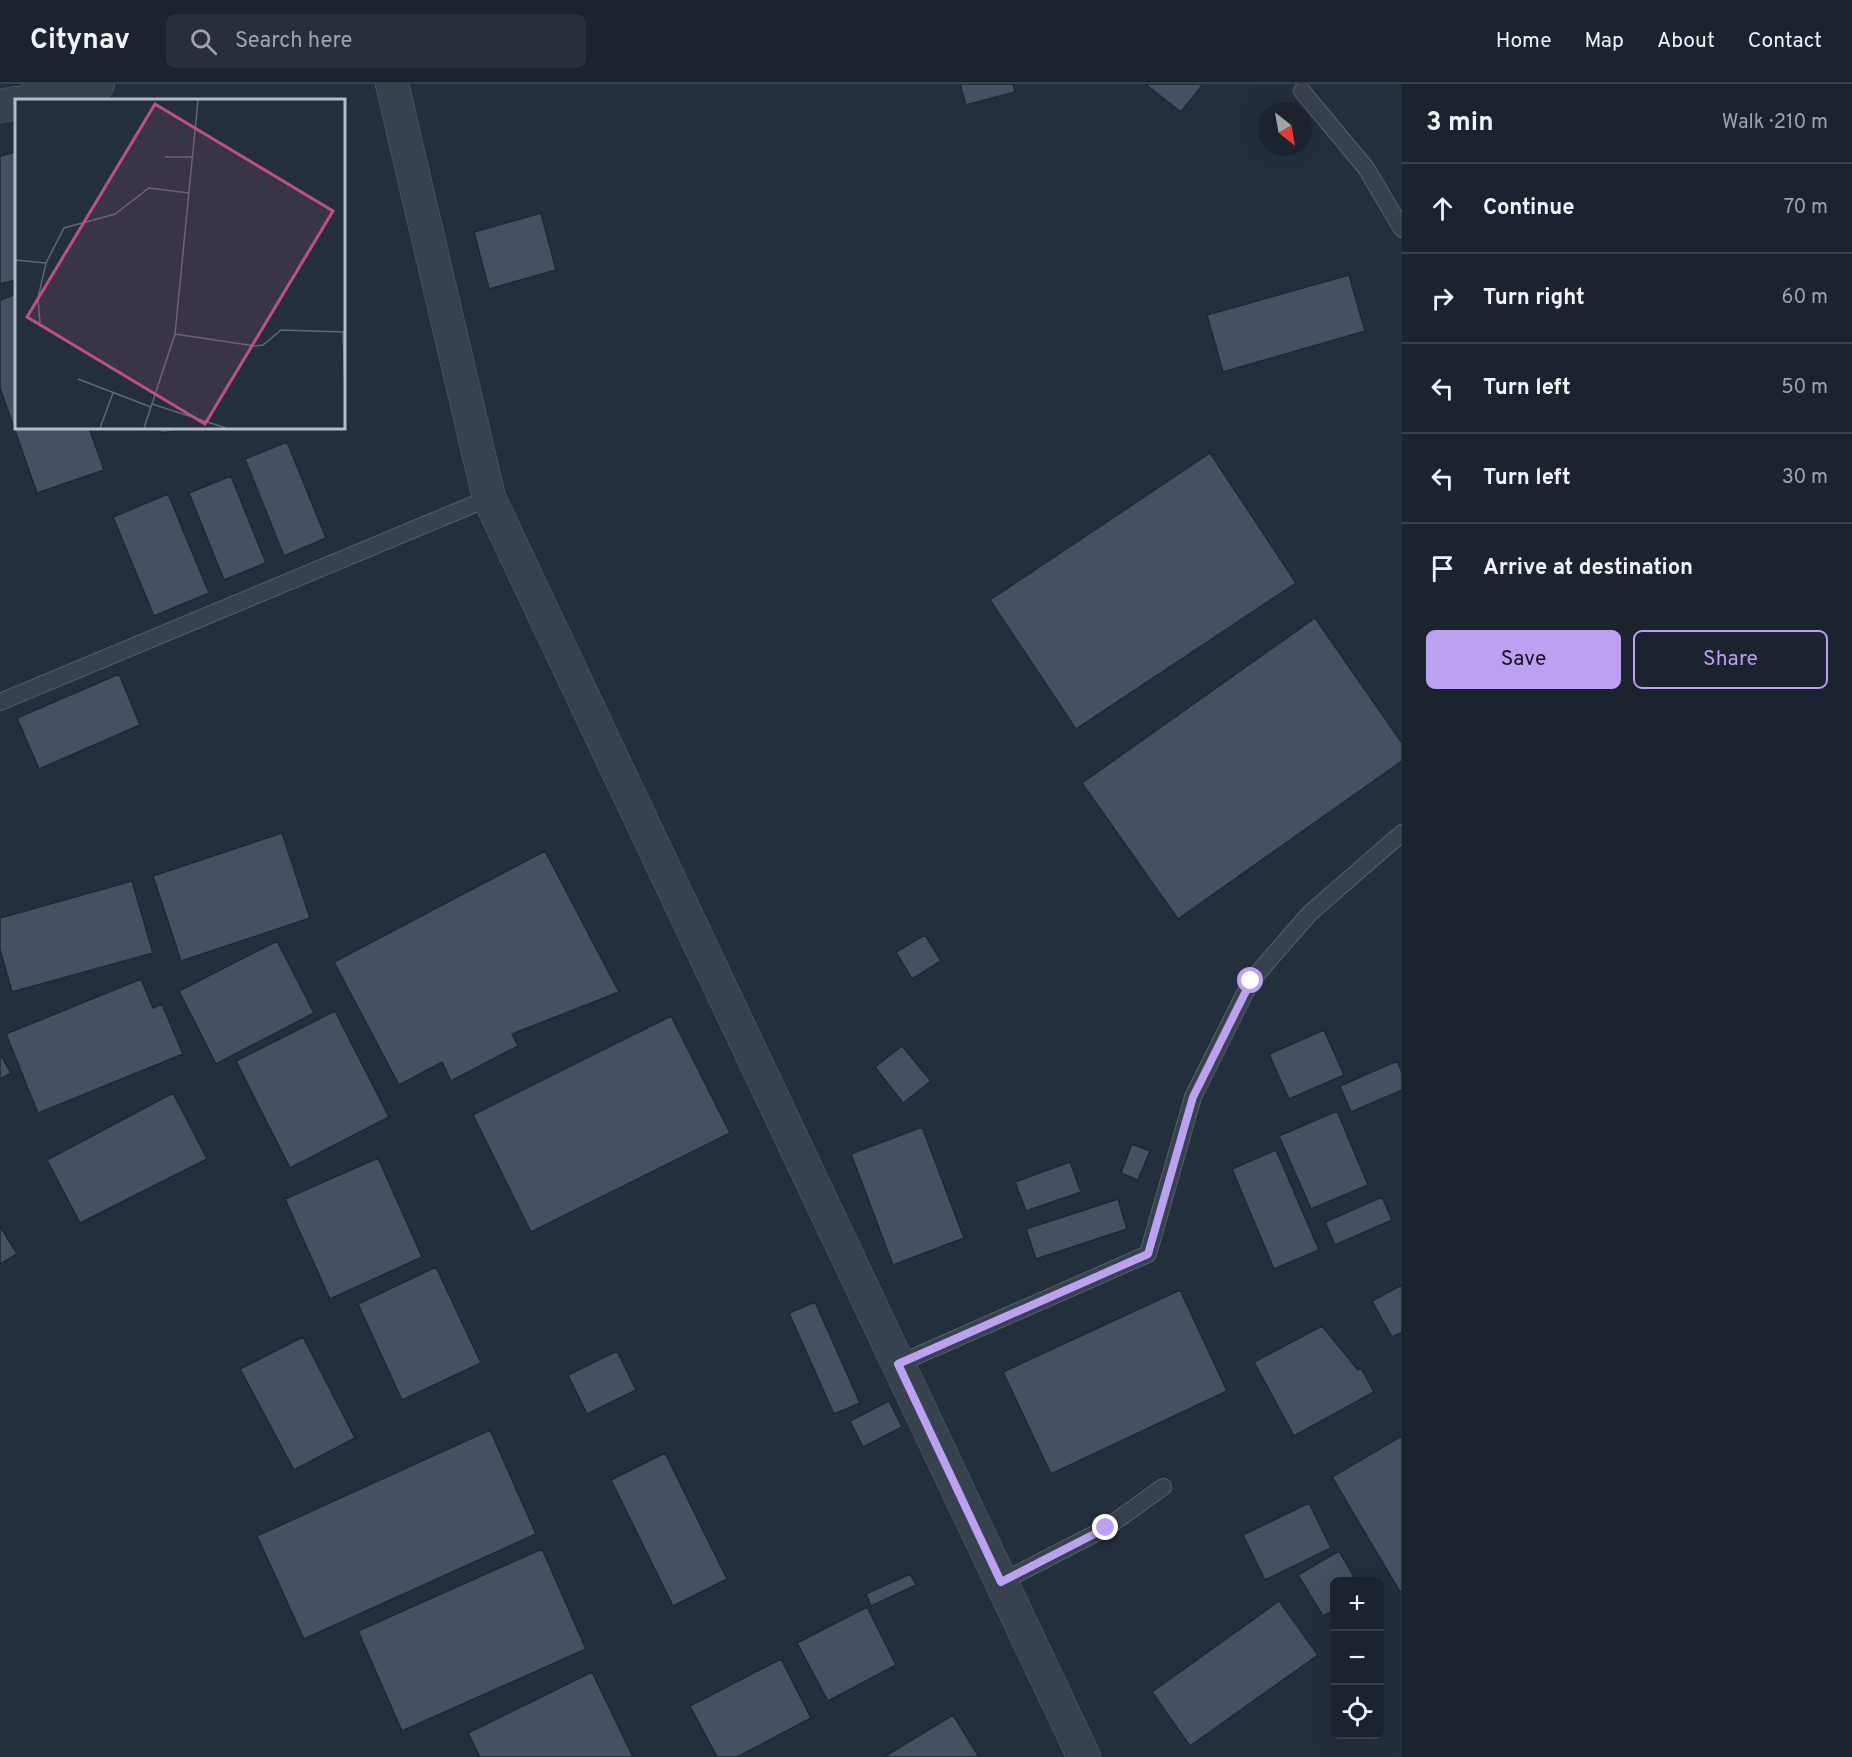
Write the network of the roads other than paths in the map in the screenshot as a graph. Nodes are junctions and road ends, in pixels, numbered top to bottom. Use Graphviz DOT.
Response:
graph roads {
  1 [pos="27,84"];
  2 [pos="98,84"];
  3 [pos="392,84"];
  4 [pos="1302,91"];
  5 [pos="30,99"];
  6 [pos="34,99"];
  7 [pos="15,103"];
  8 [pos="0,106"];
  9 [pos="1402,228"];
  10 [pos="489,498"];
  11 [pos="0,702"];
  12 [pos="1402,833"];
  13 [pos="898,1364"];
  14 [pos="1163,1487"];
  15 [pos="1001,1582"];
  16 [pos="1084,1757"];
  1 -- 5 [label="street"];
  2 -- 6 [label="street"];
  3 -- 10 [label="street"];
  4 -- 9 [label="lane"];
  7 -- 8 [label="street"];
  10 -- 11 [label="lane"];
  10 -- 13 [label="street"];
  12 -- 13 [label="lane"];
  13 -- 15 [label="street"];
  14 -- 15 [label="lane"];
  15 -- 16 [label="street"];
}
